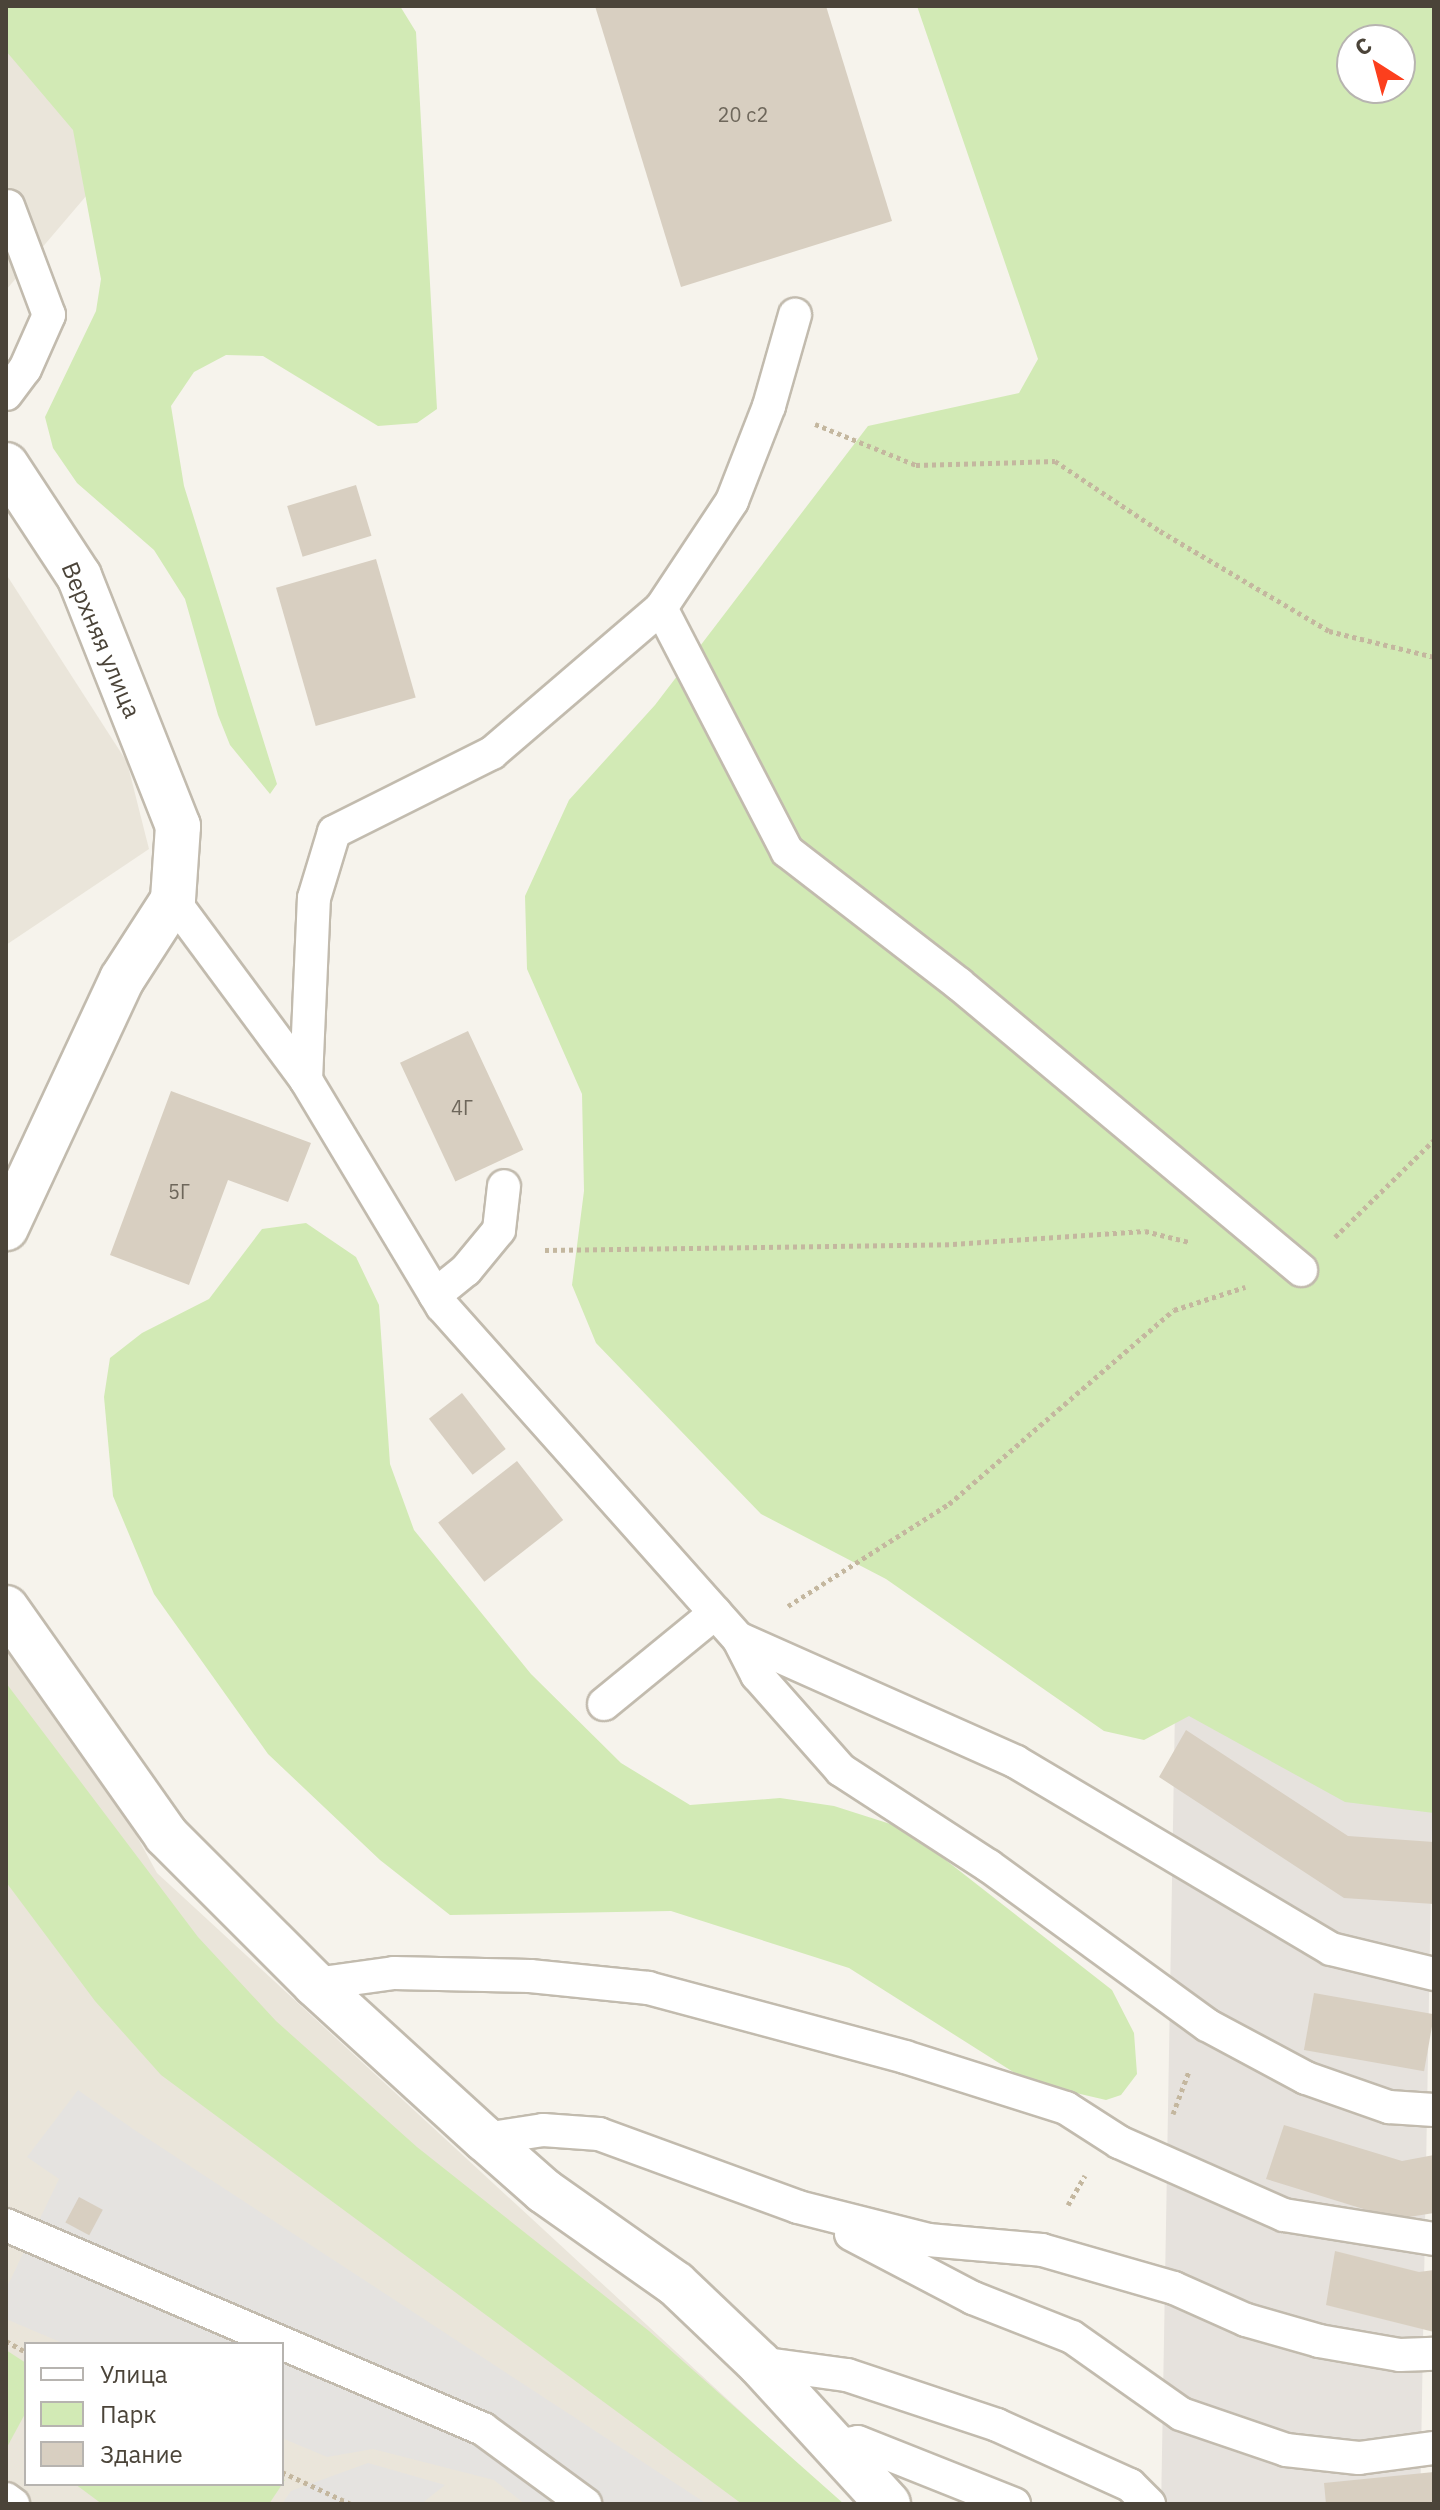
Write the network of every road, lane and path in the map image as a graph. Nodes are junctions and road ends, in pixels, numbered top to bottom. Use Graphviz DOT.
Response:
graph roads {
  1 [pos="8,206"];
  2 [pos="795,315"];
  3 [pos="6,394"];
  4 [pos="769,406"];
  5 [pos="6,465"];
  6 [pos="661,608"];
  7 [pos="1434,657"];
  8 [pos="173,900"];
  9 [pos="306,1080"];
  10 [pos="1434,1140"];
  11 [pos="504,1186"];
  12 [pos="6,1228"];
  13 [pos="1202,1245"];
  14 [pos="532,1257"];
  15 [pos="1301,1270"];
  16 [pos="435,1295"];
  17 [pos="6,1608"];
  18 [pos="715,1613"];
  19 [pos="738,1638"];
  20 [pos="604,1704"];
  21 [pos="1434,1974"];
  22 [pos="315,1984"];
  23 [pos="1434,2110"];
  24 [pos="485,2139"];
  25 [pos="1119,2142"];
  26 [pos="798,2207"];
  27 [pos="6,2225"];
  28 [pos="1434,2239"];
  29 [pos="1042,2250"];
  30 [pos="6,2341"];
  31 [pos="280,2342"];
  32 [pos="284,2344"];
  33 [pos="24,2351"];
  34 [pos="1434,2354"];
  35 [pos="759,2363"];
  36 [pos="836,2446"];
  37 [pos="1434,2448"];
  38 [pos="284,2473"];
  39 [pos="1139,2494"];
  40 [pos="6,2499"];
  41 [pos="13,2504"];
  42 [pos="351,2504"];
  43 [pos="585,2504"];
  44 [pos="888,2504"];
  45 [pos="1014,2504"];
  46 [pos="1160,2504"];
  1 -- 3 [label="lane"];
  2 -- 4 [label="lane"];
  4 -- 6 [label="lane"];
  4 -- 7 [label="path"];
  5 -- 8 [label="street, Верхняя улица"];
  6 -- 9 [label="lane"];
  6 -- 15 [label="lane"];
  8 -- 9 [label="lane"];
  8 -- 12 [label="street"];
  9 -- 16 [label="lane"];
  10 -- 15 [label="path"];
  11 -- 16 [label="lane"];
  13 -- 14 [label="path"];
  15 -- 19 [label="path"];
  16 -- 18 [label="lane"];
  17 -- 22 [label="street"];
  18 -- 19 [label="lane"];
  18 -- 20 [label="lane"];
  19 -- 21 [label="lane"];
  19 -- 23 [label="lane"];
  22 -- 24 [label="street"];
  22 -- 25 [label="lane"];
  24 -- 26 [label="lane"];
  24 -- 35 [label="street"];
  25 -- 28 [label="lane"];
  25 -- 29 [label="path"];
  26 -- 29 [label="lane"];
  26 -- 37 [label="lane"];
  27 -- 31 [label="lane"];
  29 -- 34 [label="lane"];
  30 -- 33 [label="path"];
  32 -- 43 [label="lane"];
  35 -- 36 [label="street"];
  35 -- 39 [label="lane"];
  36 -- 44 [label="street"];
  36 -- 45 [label="lane"];
  38 -- 42 [label="path"];
  39 -- 46 [label="lane"];
  40 -- 41 [label="lane"];
}
